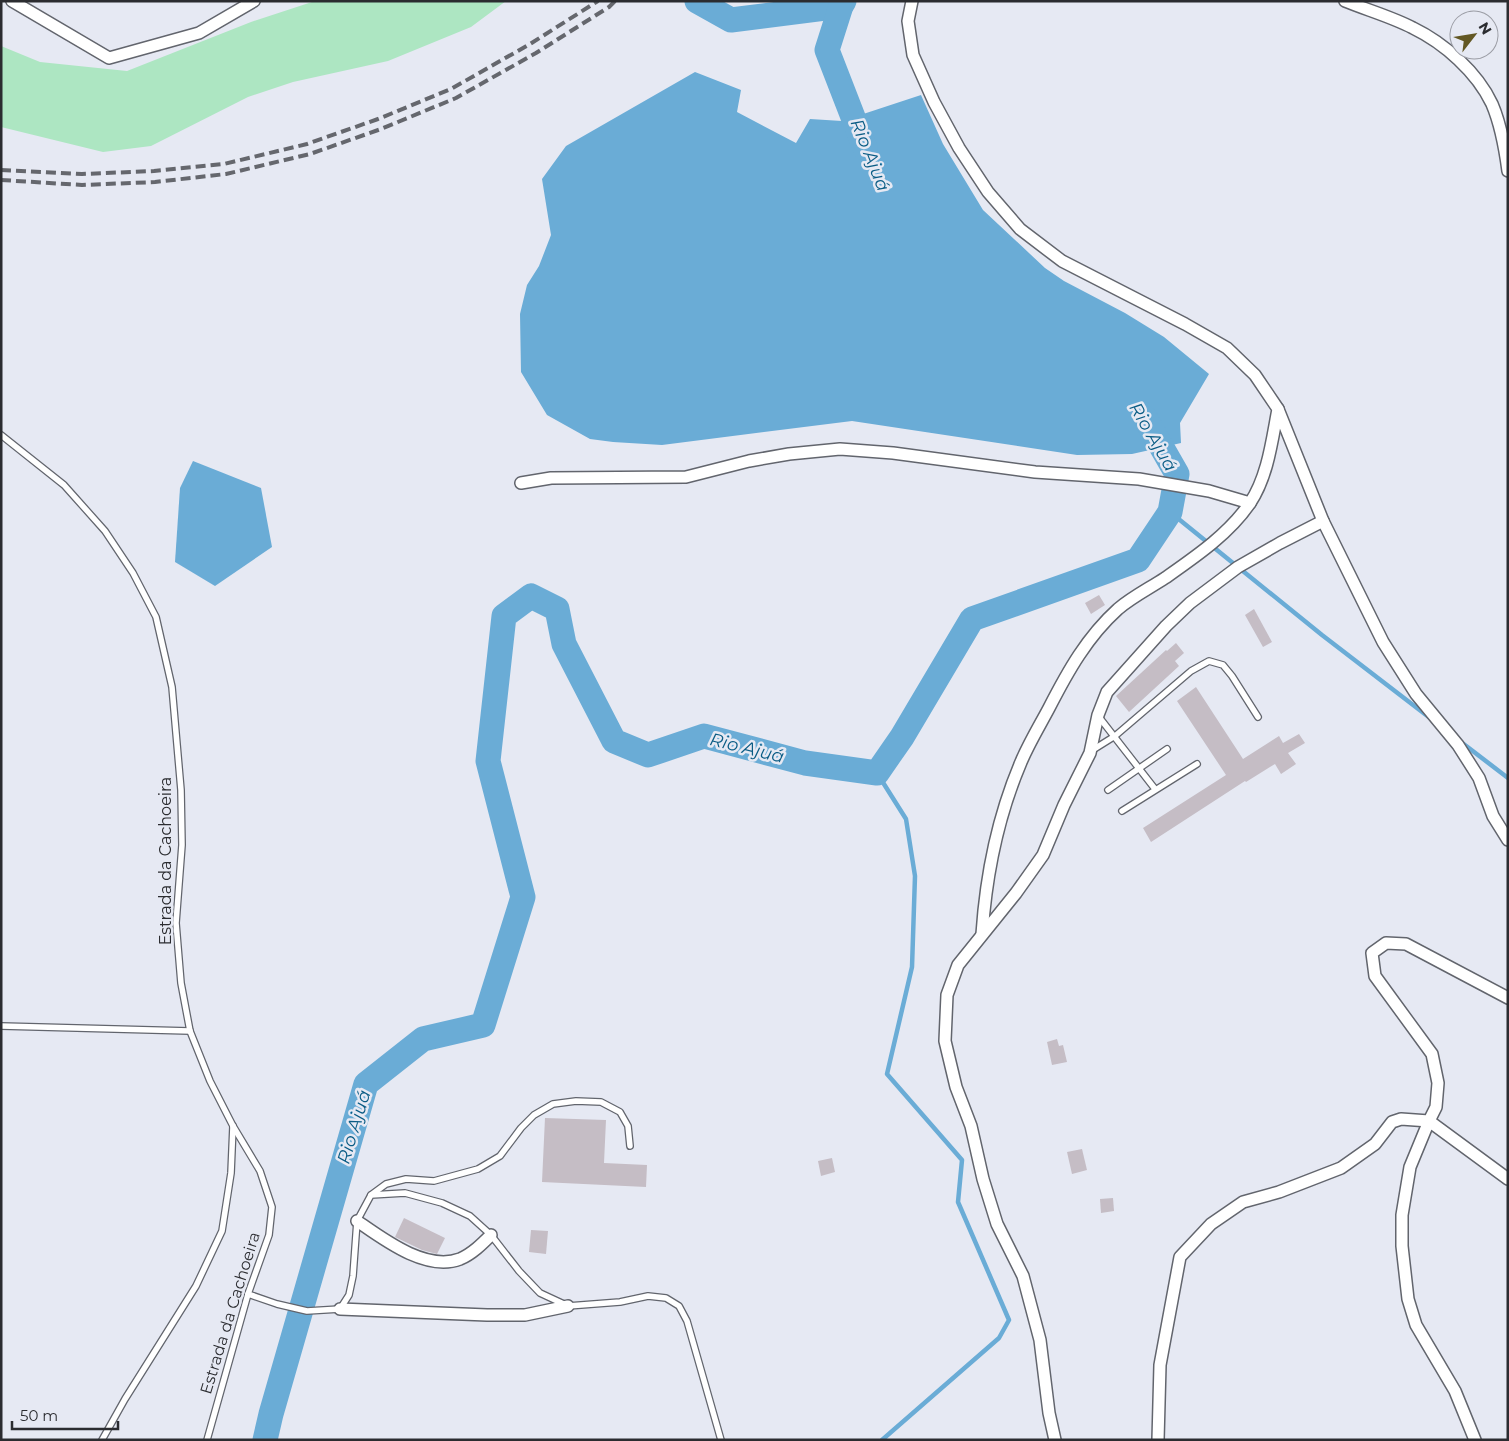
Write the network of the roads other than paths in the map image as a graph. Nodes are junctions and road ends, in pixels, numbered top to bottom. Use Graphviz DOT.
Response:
graph roads {
  1 [pos="12,1"];
  2 [pos="254,1"];
  3 [pos="912,1"];
  4 [pos="1345,1"];
  5 [pos="1508,171"];
  6 [pos="1278,410"];
  7 [pos="1,435"];
  8 [pos="521,483"];
  9 [pos="1250,503"];
  10 [pos="1323,521"];
  11 [pos="1098,715"];
  12 [pos="1258,717"];
  13 [pos="1115,736"];
  14 [pos="1167,749"];
  15 [pos="1090,752"];
  16 [pos="1197,764"];
  17 [pos="1140,768"];
  18 [pos="1155,789"];
  19 [pos="1108,790"];
  20 [pos="1122,811"];
  21 [pos="1508,840"];
  22 [pos="982,934"];
  23 [pos="1508,998"];
  24 [pos="1,1026"];
  25 [pos="190,1031"];
  26 [pos="1429,1121"];
  27 [pos="233,1126"];
  28 [pos="630,1146"];
  29 [pos="1508,1179"];
  30 [pos="371,1195"];
  31 [pos="357,1221"];
  32 [pos="491,1235"];
  33 [pos="248,1294"];
  34 [pos="568,1306"];
  35 [pos="340,1309"];
  36 [pos="102,1440"];
  37 [pos="207,1440"];
  38 [pos="721,1440"];
  39 [pos="1055,1440"];
  40 [pos="1158,1440"];
  41 [pos="1475,1440"];
  1 -- 2 [label="street"];
  3 -- 6 [label="street"];
  4 -- 5 [label="street"];
  6 -- 9 [label="street"];
  6 -- 10 [label="street"];
  7 -- 25 [label="lane, Estrada da Cachoeira"];
  8 -- 9 [label="street"];
  9 -- 22 [label="street"];
  10 -- 11 [label="street"];
  10 -- 21 [label="street"];
  11 -- 13 [label="lane"];
  11 -- 15 [label="street"];
  12 -- 13 [label="lane"];
  13 -- 15 [label="lane"];
  13 -- 17 [label="lane"];
  14 -- 17 [label="lane"];
  15 -- 22 [label="street"];
  16 -- 18 [label="lane"];
  17 -- 18 [label="lane"];
  17 -- 19 [label="lane"];
  18 -- 20 [label="lane"];
  22 -- 39 [label="street"];
  23 -- 26 [label="street"];
  24 -- 25 [label="lane"];
  25 -- 27 [label="lane, Estrada da Cachoeira"];
  26 -- 29 [label="street"];
  26 -- 40 [label="street"];
  26 -- 41 [label="street"];
  27 -- 33 [label="lane, Estrada da Cachoeira"];
  27 -- 36 [label="lane"];
  28 -- 30 [label="lane"];
  30 -- 31 [label="lane"];
  30 -- 32 [label="lane"];
  31 -- 32 [label="street"];
  31 -- 35 [label="lane"];
  32 -- 34 [label="lane"];
  33 -- 35 [label="lane"];
  33 -- 37 [label="lane, Estrada da Cachoeira"];
  34 -- 35 [label="street"];
  34 -- 38 [label="lane"];
}
